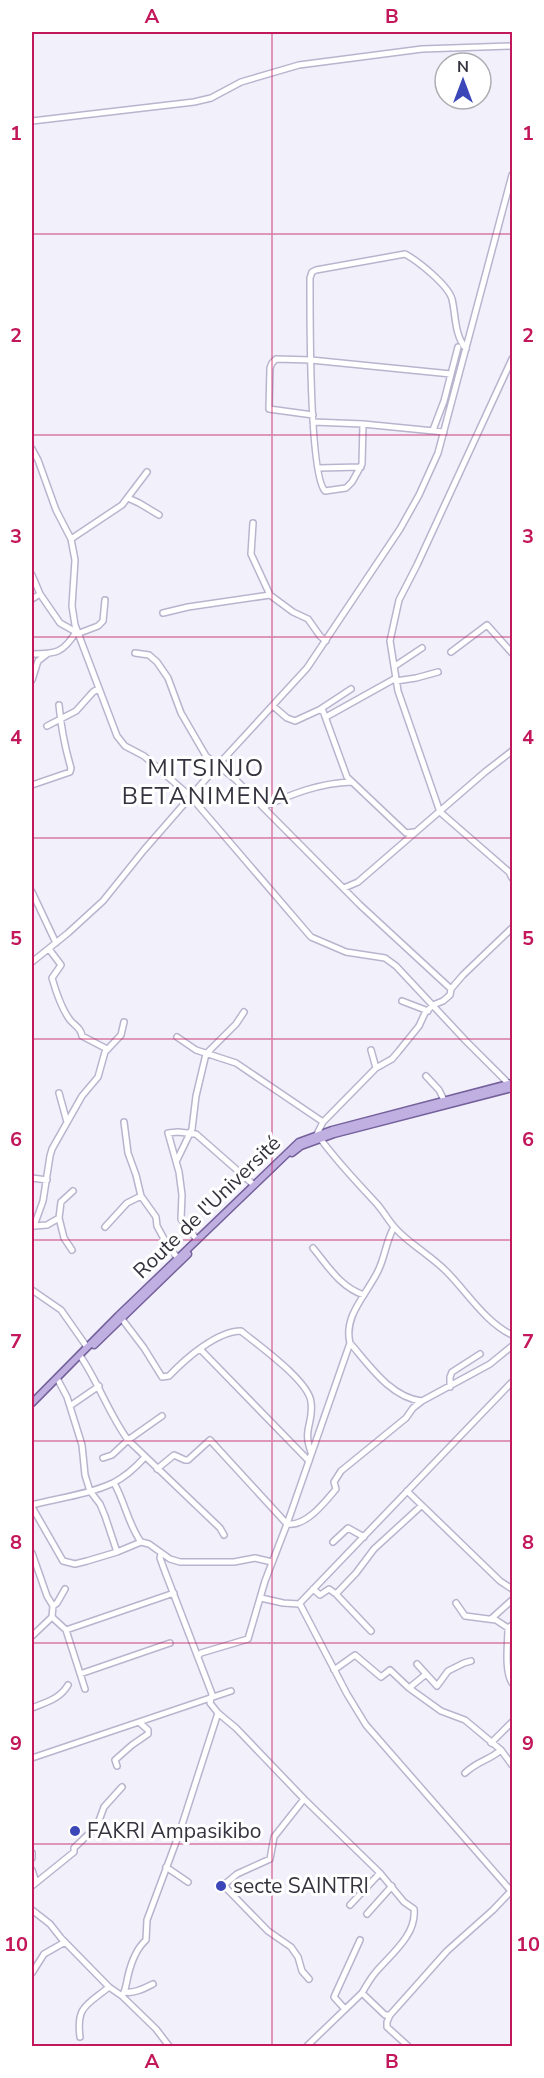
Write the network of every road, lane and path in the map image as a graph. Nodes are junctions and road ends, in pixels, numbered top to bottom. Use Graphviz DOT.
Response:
graph roads {
  1 [pos="513,46"];
  2 [pos="32,121"];
  3 [pos="513,175"];
  4 [pos="458,347"];
  5 [pos="465,349"];
  6 [pos="513,359"];
  7 [pos="311,360"];
  8 [pos="451,374"];
  9 [pos="313,415"];
  10 [pos="314,422"];
  11 [pos="363,424"];
  12 [pos="433,430"];
  13 [pos="444,432"];
  14 [pos="32,449"];
  15 [pos="361,467"];
  16 [pos="318,468"];
  17 [pos="147,472"];
  18 [pos="128,498"];
  19 [pos="159,515"];
  20 [pos="254,523"];
  21 [pos="71,539"];
  22 [pos="32,574"];
  23 [pos="40,594"];
  24 [pos="270,595"];
  25 [pos="32,599"];
  26 [pos="105,600"];
  27 [pos="163,613"];
  28 [pos="77,633"];
  29 [pos="326,641"];
  30 [pos="422,648"];
  31 [pos="451,652"];
  32 [pos="135,653"];
  33 [pos="513,653"];
  34 [pos="32,654"];
  35 [pos="48,654"];
  36 [pos="395,666"];
  37 [pos="438,672"];
  38 [pos="396,679"];
  39 [pos="32,680"];
  40 [pos="98,689"];
  41 [pos="351,689"];
  42 [pos="59,705"];
  43 [pos="273,706"];
  44 [pos="319,710"];
  45 [pos="326,717"];
  46 [pos="60,720"];
  47 [pos="47,726"];
  48 [pos="513,751"];
  49 [pos="218,765"];
  50 [pos="352,782"];
  51 [pos="32,785"];
  52 [pos="191,797"];
  53 [pos="263,807"];
  54 [pos="440,812"];
  55 [pos="414,832"];
  56 [pos="513,878"];
  57 [pos="344,888"];
  58 [pos="32,892"];
  59 [pos="513,928"];
  60 [pos="56,943"];
  61 [pos="49,949"];
  62 [pos="32,962"];
  63 [pos="451,989"];
  64 [pos="402,1001"];
  65 [pos="433,1005"];
  66 [pos="428,1011"];
  67 [pos="244,1012"];
  68 [pos="124,1022"];
  69 [pos="177,1037"];
  70 [pos="107,1049"];
  71 [pos="371,1050"];
  72 [pos="206,1054"];
  73 [pos="376,1068"];
  74 [pos="426,1076"];
  75 [pos="512,1085"];
  76 [pos="59,1093"];
  77 [pos="444,1100"];
  78 [pos="67,1122"];
  79 [pos="124,1122"];
  80 [pos="323,1122"];
  81 [pos="355,1126"];
  82 [pos="190,1133"];
  83 [pos="319,1136"];
  84 [pos="177,1160"];
  85 [pos="32,1178"];
  86 [pos="47,1180"];
  87 [pos="254,1185"];
  88 [pos="73,1191"];
  89 [pos="141,1196"];
  90 [pos="59,1218"];
  91 [pos="33,1226"];
  92 [pos="105,1227"];
  93 [pos="394,1227"];
  94 [pos="197,1240"];
  95 [pos="313,1248"];
  96 [pos="72,1250"];
  97 [pos="177,1258"];
  98 [pos="32,1290"];
  99 [pos="364,1295"];
  100 [pos="122,1319"];
  101 [pos="513,1335"];
  102 [pos="350,1343"];
  103 [pos="513,1346"];
  104 [pos="87,1347"];
  105 [pos="201,1350"];
  106 [pos="480,1354"];
  107 [pos="81,1357"];
  108 [pos="58,1380"];
  109 [pos="513,1382"];
  110 [pos="99,1386"];
  111 [pos="450,1387"];
  112 [pos="400,1395"];
  113 [pos="422,1401"];
  114 [pos="32,1405"];
  115 [pos="70,1406"];
  116 [pos="413,1408"];
  117 [pos="162,1416"];
  118 [pos="128,1440"];
  119 [pos="312,1453"];
  120 [pos="145,1457"];
  121 [pos="103,1458"];
  122 [pos="309,1461"];
  123 [pos="157,1469"];
  124 [pos="114,1483"];
  125 [pos="90,1491"];
  126 [pos="407,1491"];
  127 [pos="421,1506"];
  128 [pos="32,1507"];
  129 [pos="287,1524"];
  130 [pos="224,1535"];
  131 [pos="364,1537"];
  132 [pos="141,1542"];
  133 [pos="333,1542"];
  134 [pos="117,1552"];
  135 [pos="32,1553"];
  136 [pos="161,1554"];
  137 [pos="272,1563"];
  138 [pos="40,1577"];
  139 [pos="32,1581"];
  140 [pos="65,1589"];
  141 [pos="313,1589"];
  142 [pos="513,1589"];
  143 [pos="174,1593"];
  144 [pos="336,1594"];
  145 [pos="261,1598"];
  146 [pos="513,1600"];
  147 [pos="456,1603"];
  148 [pos="299,1604"];
  149 [pos="53,1606"];
  150 [pos="52,1617"];
  151 [pos="491,1619"];
  152 [pos="510,1626"];
  153 [pos="66,1630"];
  154 [pos="370,1631"];
  155 [pos="32,1636"];
  156 [pos="170,1643"];
  157 [pos="198,1656"];
  158 [pos="471,1661"];
  159 [pos="417,1664"];
  160 [pos="334,1670"];
  161 [pos="80,1674"];
  162 [pos="425,1675"];
  163 [pos="513,1683"];
  164 [pos="68,1685"];
  165 [pos="409,1688"];
  166 [pos="85,1689"];
  167 [pos="231,1691"];
  168 [pos="210,1698"];
  169 [pos="32,1708"];
  170 [pos="218,1713"];
  171 [pos="513,1722"];
  172 [pos="140,1723"];
  173 [pos="491,1743"];
  174 [pos="501,1750"];
  175 [pos="32,1758"];
  176 [pos="513,1765"];
  177 [pos="117,1766"];
  178 [pos="465,1773"];
  179 [pos="122,1787"];
  180 [pos="304,1799"];
  181 [pos="32,1853"];
  182 [pos="32,1858"];
  183 [pos="166,1867"];
  184 [pos="32,1870"];
  185 [pos="380,1873"];
  186 [pos="188,1882"];
  187 [pos="34,1884"];
  188 [pos="392,1886"];
  189 [pos="512,1891"];
  190 [pos="350,1905"];
  191 [pos="32,1910"];
  192 [pos="367,1914"];
  193 [pos="360,1940"];
  194 [pos="65,1942"];
  195 [pos="32,1973"];
  196 [pos="309,1979"];
  197 [pos="153,1984"];
  198 [pos="109,1987"];
  199 [pos="362,1993"];
  200 [pos="123,1994"];
  201 [pos="344,2008"];
  202 [pos="390,2015"];
  203 [pos="80,2037"];
  204 [pos="169,2046"];
  205 [pos="307,2046"];
  206 [pos="408,2046"];
  1 -- 2 [label="street"];
  3 -- 5 [label="street"];
  4 -- 8 [label="street"];
  5 -- 7 [label="street"];
  5 -- 13 [label="street"];
  6 -- 36 [label="street"];
  7 -- 8 [label="street"];
  7 -- 9 [label="street"];
  7 -- 9 [label="street"];
  8 -- 12 [label="street"];
  9 -- 10 [label="street"];
  10 -- 11 [label="street"];
  10 -- 16 [label="street"];
  11 -- 12 [label="street"];
  11 -- 15 [label="street"];
  12 -- 13 [label="street"];
  13 -- 29 [label="street"];
  14 -- 21 [label="street"];
  15 -- 16 [label="street"];
  15 -- 16 [label="street"];
  17 -- 18 [label="street"];
  18 -- 19 [label="street"];
  18 -- 21 [label="street"];
  20 -- 24 [label="street"];
  21 -- 28 [label="street"];
  22 -- 23 [label="street"];
  23 -- 25 [label="street"];
  23 -- 28 [label="street"];
  24 -- 27 [label="street"];
  24 -- 29 [label="street"];
  26 -- 28 [label="street"];
  28 -- 35 [label="street"];
  28 -- 40 [label="street"];
  29 -- 43 [label="street"];
  30 -- 36 [label="street"];
  31 -- 33 [label="street"];
  32 -- 49 [label="street"];
  34 -- 35 [label="street"];
  35 -- 39 [label="street"];
  36 -- 38 [label="street"];
  37 -- 38 [label="street"];
  38 -- 45 [label="street"];
  38 -- 54 [label="street"];
  40 -- 46 [label="street"];
  40 -- 52 [label="street"];
  41 -- 44 [label="street"];
  42 -- 46 [label="street"];
  43 -- 44 [label="street"];
  43 -- 49 [label="street"];
  44 -- 45 [label="street"];
  45 -- 50 [label="street"];
  46 -- 47 [label="street"];
  46 -- 51 [label="street"];
  48 -- 54 [label="street"];
  49 -- 52 [label="street"];
  49 -- 53 [label="street"];
  50 -- 53 [label="street"];
  50 -- 55 [label="street"];
  52 -- 60 [label="street"];
  52 -- 65 [label="street"];
  53 -- 57 [label="street"];
  54 -- 55 [label="street"];
  54 -- 56 [label="street"];
  55 -- 57 [label="street"];
  57 -- 63 [label="street"];
  58 -- 60 [label="street"];
  59 -- 63 [label="street"];
  60 -- 61 [label="street"];
  61 -- 62 [label="street"];
  61 -- 70 [label="street"];
  63 -- 65 [label="street"];
  64 -- 66 [label="street"];
  65 -- 66 [label="street"];
  65 -- 75 [label="street"];
  66 -- 73 [label="street"];
  67 -- 72 [label="street"];
  68 -- 70 [label="street"];
  69 -- 72 [label="street"];
  70 -- 78 [label="street"];
  71 -- 73 [label="street"];
  72 -- 80 [label="street"];
  72 -- 82 [label="street"];
  73 -- 80 [label="street"];
  74 -- 77 [label="street"];
  75 -- 77 [label="main road, Route de l'Université"];
  75 -- 81 [label="main road, Route de l'Université"];
  76 -- 78 [label="street"];
  77 -- 81 [label="main road, Route de l'Université"];
  78 -- 86 [label="street"];
  79 -- 89 [label="street"];
  80 -- 83 [label="street"];
  81 -- 83 [label="main road, Route de l'Université"];
  82 -- 84 [label="street"];
  82 -- 84 [label="street"];
  82 -- 87 [label="street"];
  83 -- 87 [label="main road, Route de l'Université"];
  83 -- 93 [label="street"];
  83 -- 100 [label="main road, Route de l'Université"];
  84 -- 94 [label="street"];
  85 -- 86 [label="street"];
  86 -- 91 [label="street"];
  87 -- 94 [label="main road, Route de l'Université"];
  88 -- 90 [label="street"];
  89 -- 92 [label="street"];
  89 -- 97 [label="street"];
  90 -- 91 [label="street"];
  90 -- 96 [label="street"];
  93 -- 99 [label="street"];
  93 -- 101 [label="street"];
  94 -- 97 [label="main road, Route de l'Université"];
  95 -- 99 [label="street"];
  97 -- 104 [label="main road, Route de l'Université"];
  98 -- 104 [label="street"];
  99 -- 102 [label="street"];
  100 -- 105 [label="street"];
  100 -- 107 [label="main road, Route de l'Université"];
  102 -- 112 [label="street"];
  102 -- 119 [label="street"];
  103 -- 111 [label="street"];
  104 -- 114 [label="main road, Route de l'Université"];
  105 -- 119 [label="street"];
  105 -- 122 [label="street"];
  106 -- 111 [label="street"];
  107 -- 108 [label="main road, Route de l'Université"];
  107 -- 110 [label="street"];
  108 -- 114 [label="main road, Route de l'Université"];
  108 -- 115 [label="street"];
  109 -- 126 [label="street"];
  110 -- 115 [label="street"];
  110 -- 118 [label="street"];
  111 -- 113 [label="street"];
  112 -- 113 [label="street"];
  112 -- 116 [label="street"];
  113 -- 116 [label="street"];
  115 -- 125 [label="street"];
  116 -- 129 [label="street"];
  117 -- 118 [label="street"];
  118 -- 120 [label="street"];
  118 -- 121 [label="street"];
  119 -- 122 [label="street"];
  120 -- 123 [label="street"];
  120 -- 124 [label="street"];
  122 -- 129 [label="street"];
  123 -- 129 [label="street"];
  123 -- 130 [label="street"];
  124 -- 125 [label="street"];
  124 -- 132 [label="street"];
  125 -- 128 [label="street"];
  125 -- 134 [label="street"];
  126 -- 127 [label="street"];
  126 -- 131 [label="street"];
  127 -- 142 [label="street"];
  127 -- 144 [label="street"];
  128 -- 134 [label="street"];
  129 -- 137 [label="street"];
  131 -- 133 [label="street"];
  131 -- 141 [label="street"];
  132 -- 134 [label="street"];
  132 -- 136 [label="street"];
  135 -- 138 [label="street"];
  136 -- 137 [label="street"];
  136 -- 143 [label="street"];
  137 -- 145 [label="street"];
  138 -- 139 [label="street"];
  138 -- 149 [label="street"];
  140 -- 149 [label="street"];
  141 -- 144 [label="street"];
  141 -- 148 [label="street"];
  143 -- 153 [label="street"];
  143 -- 157 [label="street"];
  144 -- 154 [label="street"];
  145 -- 148 [label="street"];
  145 -- 157 [label="street"];
  146 -- 151 [label="street"];
  147 -- 151 [label="street"];
  148 -- 160 [label="street"];
  149 -- 150 [label="street"];
  150 -- 153 [label="street"];
  150 -- 155 [label="street"];
  151 -- 152 [label="street"];
  152 -- 163 [label="street"];
  153 -- 161 [label="street"];
  156 -- 161 [label="street"];
  157 -- 168 [label="street"];
  158 -- 162 [label="street"];
  159 -- 162 [label="street"];
  160 -- 165 [label="street"];
  160 -- 189 [label="street"];
  161 -- 166 [label="street"];
  162 -- 165 [label="street"];
  164 -- 169 [label="street"];
  165 -- 173 [label="street"];
  167 -- 168 [label="street"];
  168 -- 170 [label="street"];
  168 -- 172 [label="street"];
  170 -- 180 [label="street"];
  170 -- 183 [label="street"];
  171 -- 173 [label="street"];
  172 -- 175 [label="street"];
  172 -- 177 [label="street"];
  173 -- 174 [label="street"];
  174 -- 176 [label="street"];
  174 -- 178 [label="street"];
  179 -- 187 [label="street"];
  180 -- 185 [label="street"];
  180 -- 196 [label="street"];
  181 -- 182 [label="street"];
  183 -- 186 [label="street"];
  183 -- 200 [label="street"];
  184 -- 187 [label="street"];
  185 -- 188 [label="street"];
  185 -- 190 [label="street"];
  188 -- 192 [label="street"];
  188 -- 199 [label="street"];
  189 -- 202 [label="street"];
  191 -- 194 [label="street"];
  193 -- 201 [label="street"];
  194 -- 195 [label="street"];
  194 -- 198 [label="street"];
  197 -- 200 [label="street"];
  198 -- 200 [label="street"];
  198 -- 203 [label="street"];
  199 -- 201 [label="street"];
  199 -- 202 [label="street"];
  200 -- 204 [label="street"];
  201 -- 205 [label="street"];
  202 -- 206 [label="street"];
}
